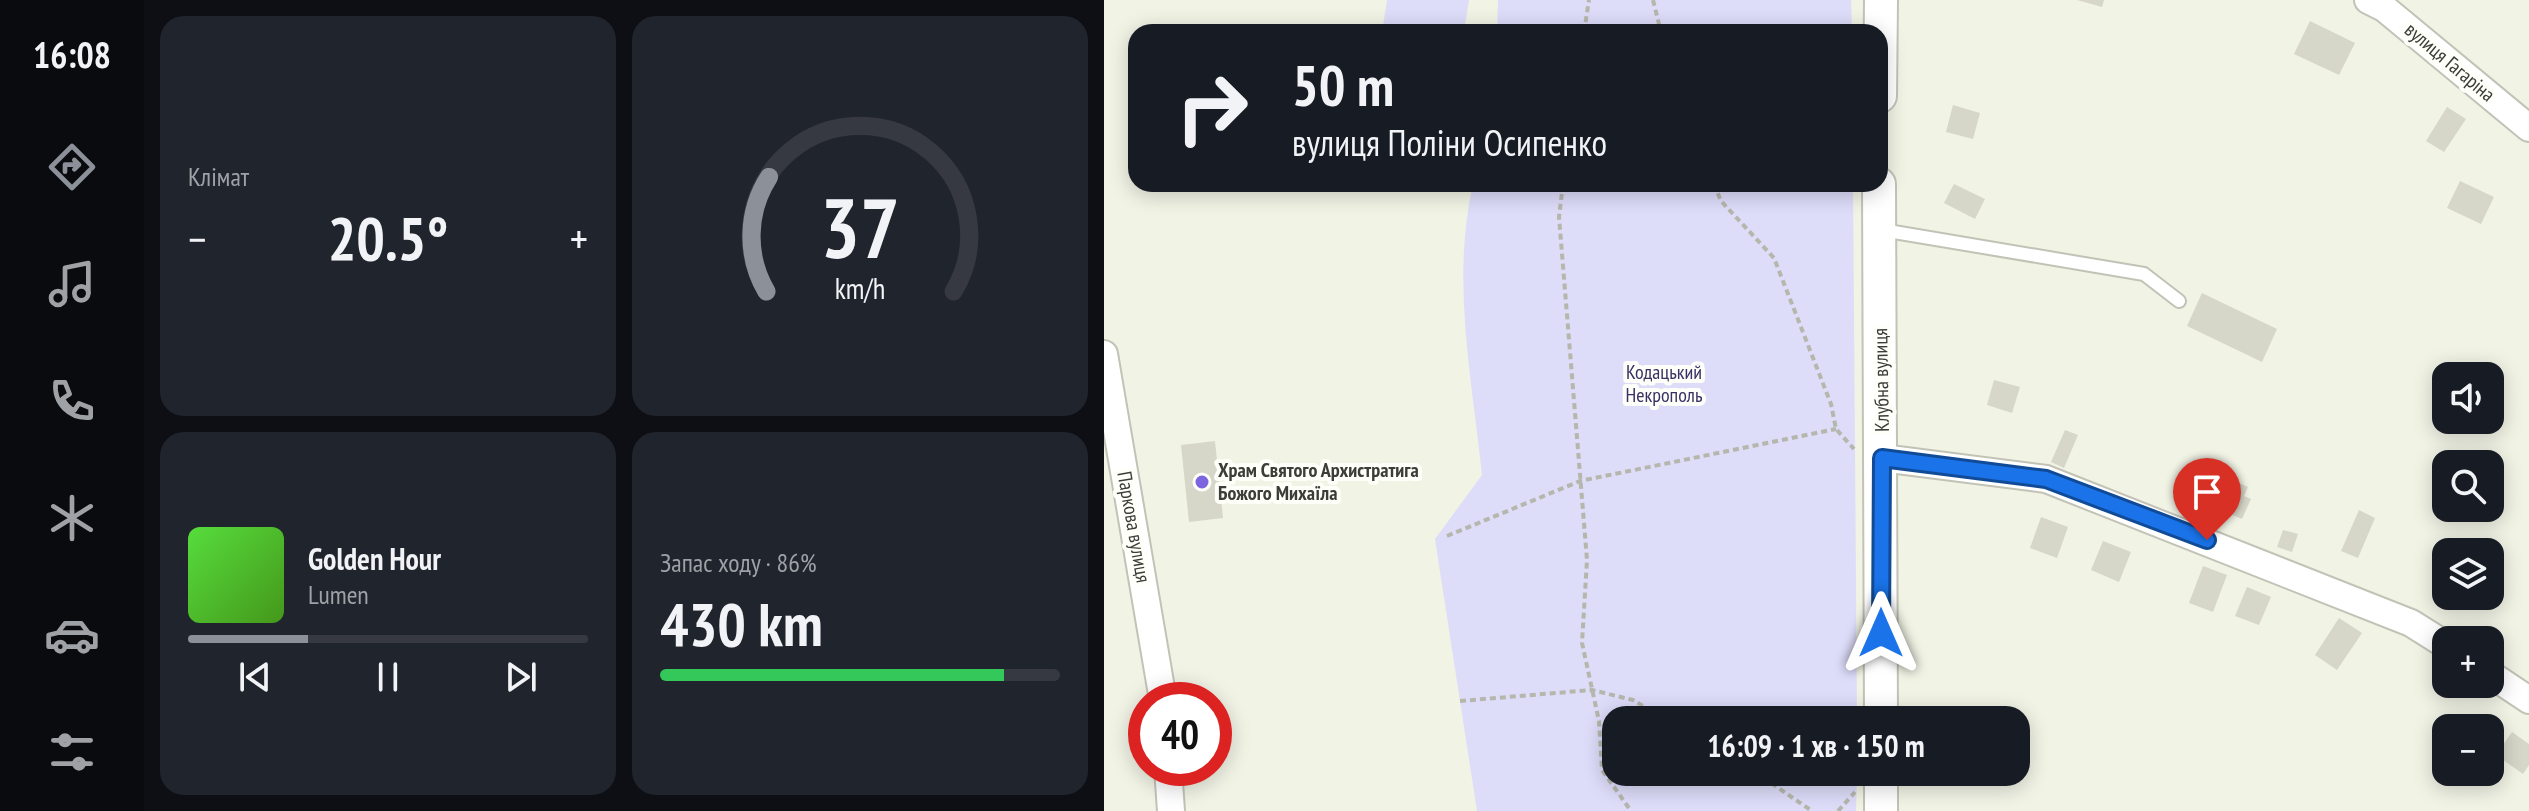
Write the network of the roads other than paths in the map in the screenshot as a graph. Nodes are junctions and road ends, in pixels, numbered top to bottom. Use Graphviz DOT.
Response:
graph roads {
  1 [pos="1881,0"];
  2 [pos="2380,3"];
  3 [pos="1881,24"];
  4 [pos="2529,128"];
  5 [pos="1879,192"];
  6 [pos="1879,230"];
  7 [pos="2179,301"];
  8 [pos="1104,354"];
  9 [pos="1882,458"];
  10 [pos="2432,636"];
  11 [pos="1160,682"];
  12 [pos="2504,683"];
  13 [pos="2529,700"];
  14 [pos="1881,706"];
  15 [pos="1169,786"];
  16 [pos="1881,786"];
  17 [pos="1171,811"];
  18 [pos="1881,811"];
  1 -- 3 [label="street"];
  2 -- 4 [label="street, вулиця Гагаріна"];
  5 -- 6 [label="street, Клубна вулиця"];
  6 -- 7 [label="lane"];
  6 -- 9 [label="street, Клубна вулиця"];
  8 -- 11 [label="street, Паркова вулиця"];
  9 -- 10 [label="street"];
  9 -- 14 [label="street, Клубна вулиця"];
  12 -- 13 [label="street"];
  15 -- 17 [label="street"];
  16 -- 18 [label="street"];
}
